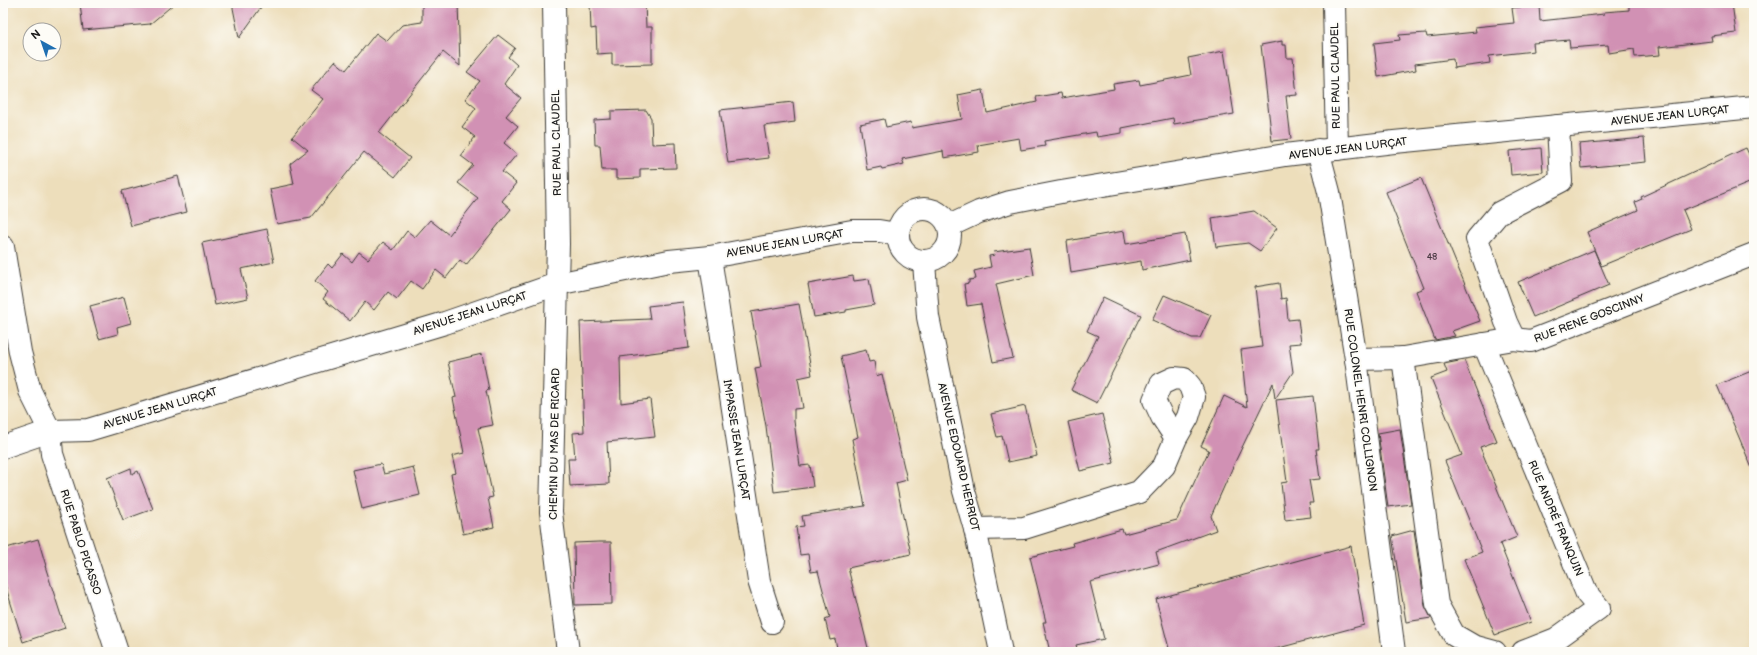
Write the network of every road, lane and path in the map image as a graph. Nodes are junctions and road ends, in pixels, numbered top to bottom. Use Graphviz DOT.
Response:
graph roads {
  1 [pos="554,3"];
  2 [pos="1334,3"];
  3 [pos="1754,106"];
  4 [pos="1558,126"];
  5 [pos="1328,150"];
  6 [pos="949,226"];
  7 [pos="897,234"];
  8 [pos="3,247"];
  9 [pos="1754,254"];
  10 [pos="710,256"];
  11 [pos="924,262"];
  12 [pos="557,284"];
  13 [pos="1514,339"];
  14 [pos="1484,344"];
  15 [pos="1402,358"];
  16 [pos="1356,359"];
  17 [pos="50,431"];
  18 [pos="1176,438"];
  19 [pos="3,447"];
  20 [pos="975,529"];
  21 [pos="772,622"];
  22 [pos="117,652"];
  23 [pos="568,652"];
  24 [pos="1001,652"];
  25 [pos="1394,652"];
  26 [pos="1495,652"];
  27 [pos="1523,652"];
  1 -- 12 [label="street, RUE PAUL CLAUDEL"];
  2 -- 5 [label="street, RUE PAUL CLAUDEL"];
  3 -- 4 [label="street, AVENUE JEAN LURÇAT"];
  4 -- 5 [label="street, AVENUE JEAN LURÇAT"];
  4 -- 13 [label="street"];
  5 -- 6 [label="street, AVENUE JEAN LURÇAT"];
  5 -- 16 [label="street, RUE COLONEL HENRI COLLIGNON"];
  6 -- 7 [label="street"];
  6 -- 11 [label="street"];
  7 -- 10 [label="street, AVENUE JEAN LURÇAT"];
  7 -- 11 [label="street"];
  8 -- 17 [label="street"];
  9 -- 13 [label="street, RUE RENE GOSCINNY"];
  10 -- 12 [label="street, AVENUE JEAN LURÇAT"];
  10 -- 21 [label="street, IMPASSE JEAN LURÇAT"];
  11 -- 20 [label="street, AVENUE EDOUARD HERRIOT"];
  12 -- 17 [label="street, AVENUE JEAN LURÇAT"];
  12 -- 23 [label="street, CHEMIN DU MAS DE RICARD"];
  13 -- 14 [label="street, RUE RENE GOSCINNY"];
  14 -- 15 [label="street, RUE RENE GOSCINNY"];
  14 -- 27 [label="street, RUE ANDRÉ FRANQUIN"];
  15 -- 16 [label="street, RUE RENE GOSCINNY"];
  15 -- 26 [label="street"];
  16 -- 25 [label="street, RUE COLONEL HENRI COLLIGNON"];
  17 -- 19 [label="street, AVENUE JEAN LURÇAT"];
  17 -- 22 [label="street, RUE PABLO PICASSO"];
  18 -- 20 [label="street"];
  20 -- 24 [label="street, AVENUE EDOUARD HERRIOT"];
}
